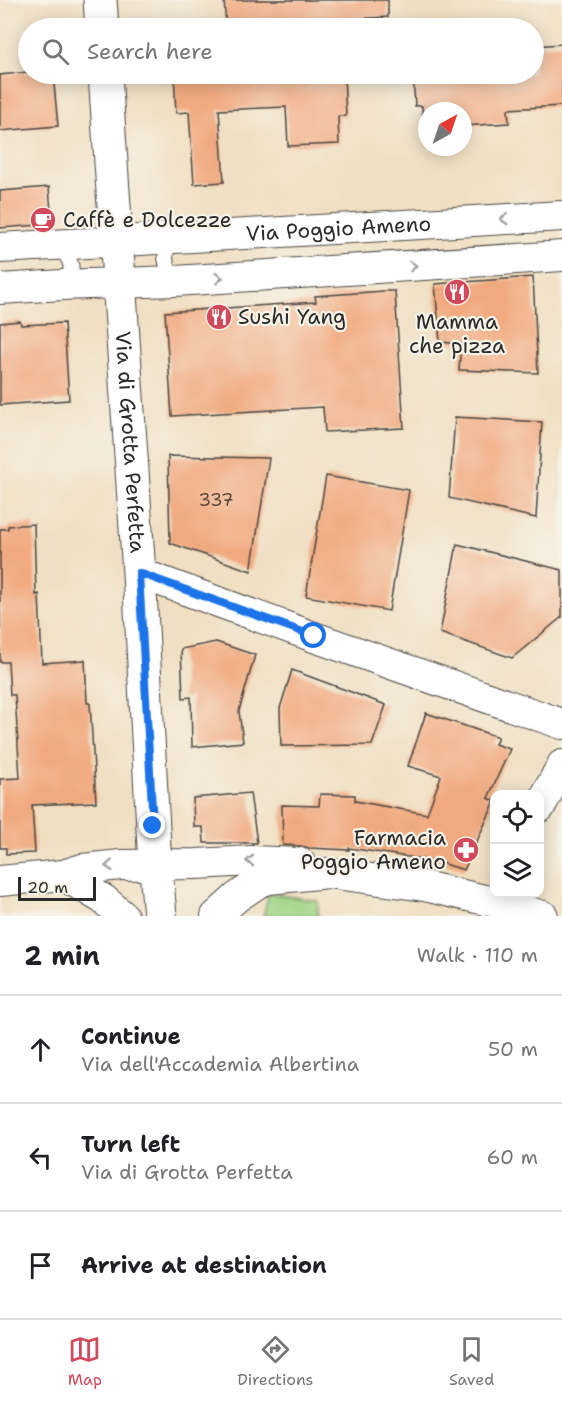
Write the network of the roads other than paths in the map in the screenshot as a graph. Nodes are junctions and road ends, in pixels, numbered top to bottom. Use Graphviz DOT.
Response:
graph roads {
  1 [pos="100,0"];
  2 [pos="101,18"];
  3 [pos="106,84"];
  4 [pos="562,216"];
  5 [pos="173,238"];
  6 [pos="116,241"];
  7 [pos="58,244"];
  8 [pos="0,248"];
  9 [pos="562,256"];
  10 [pos="175,281"];
  11 [pos="118,283"];
  12 [pos="62,285"];
  13 [pos="0,289"];
  14 [pos="139,573"];
  15 [pos="562,724"];
  16 [pos="562,765"];
  17 [pos="544,799"];
  18 [pos="155,856"];
  19 [pos="328,873"];
  20 [pos="63,875"];
  21 [pos="0,881"];
  22 [pos="490,896"];
  23 [pos="500,898"];
  24 [pos="123,916"];
  25 [pos="160,916"];
  26 [pos="216,916"];
  27 [pos="543,916"];
  1 -- 2 [label="street"];
  3 -- 6 [label="street, Via di Grotta Perfetta"];
  4 -- 5 [label="street, Via Poggio Ameno, one-way"];
  5 -- 6 [label="street, Via Poggio Ameno"];
  5 -- 10 [label="lane"];
  6 -- 7 [label="street, Via Poggio Ameno"];
  6 -- 11 [label="street, Via di Grotta Perfetta"];
  7 -- 8 [label="street, Via Poggio Ameno"];
  7 -- 12 [label="lane"];
  10 -- 9 [label="street, Via Poggio Ameno, one-way"];
  10 -- 11 [label="street, Via Poggio Ameno"];
  11 -- 12 [label="street, Via Poggio Ameno"];
  11 -- 14 [label="street, Via di Grotta Perfetta"];
  12 -- 13 [label="street, Via Poggio Ameno"];
  14 -- 15 [label="street"];
  14 -- 18 [label="street, Via di Grotta Perfetta"];
  16 -- 17 [label="street"];
  19 -- 18 [label="street, one-way"];
  18 -- 20 [label="street, one-way"];
  18 -- 25 [label="street, Via di Grotta Perfetta"];
  19 -- 22 [label="street"];
  19 -- 26 [label="street"];
  20 -- 21 [label="street"];
  20 -- 24 [label="street"];
  23 -- 27 [label="street"];
}
